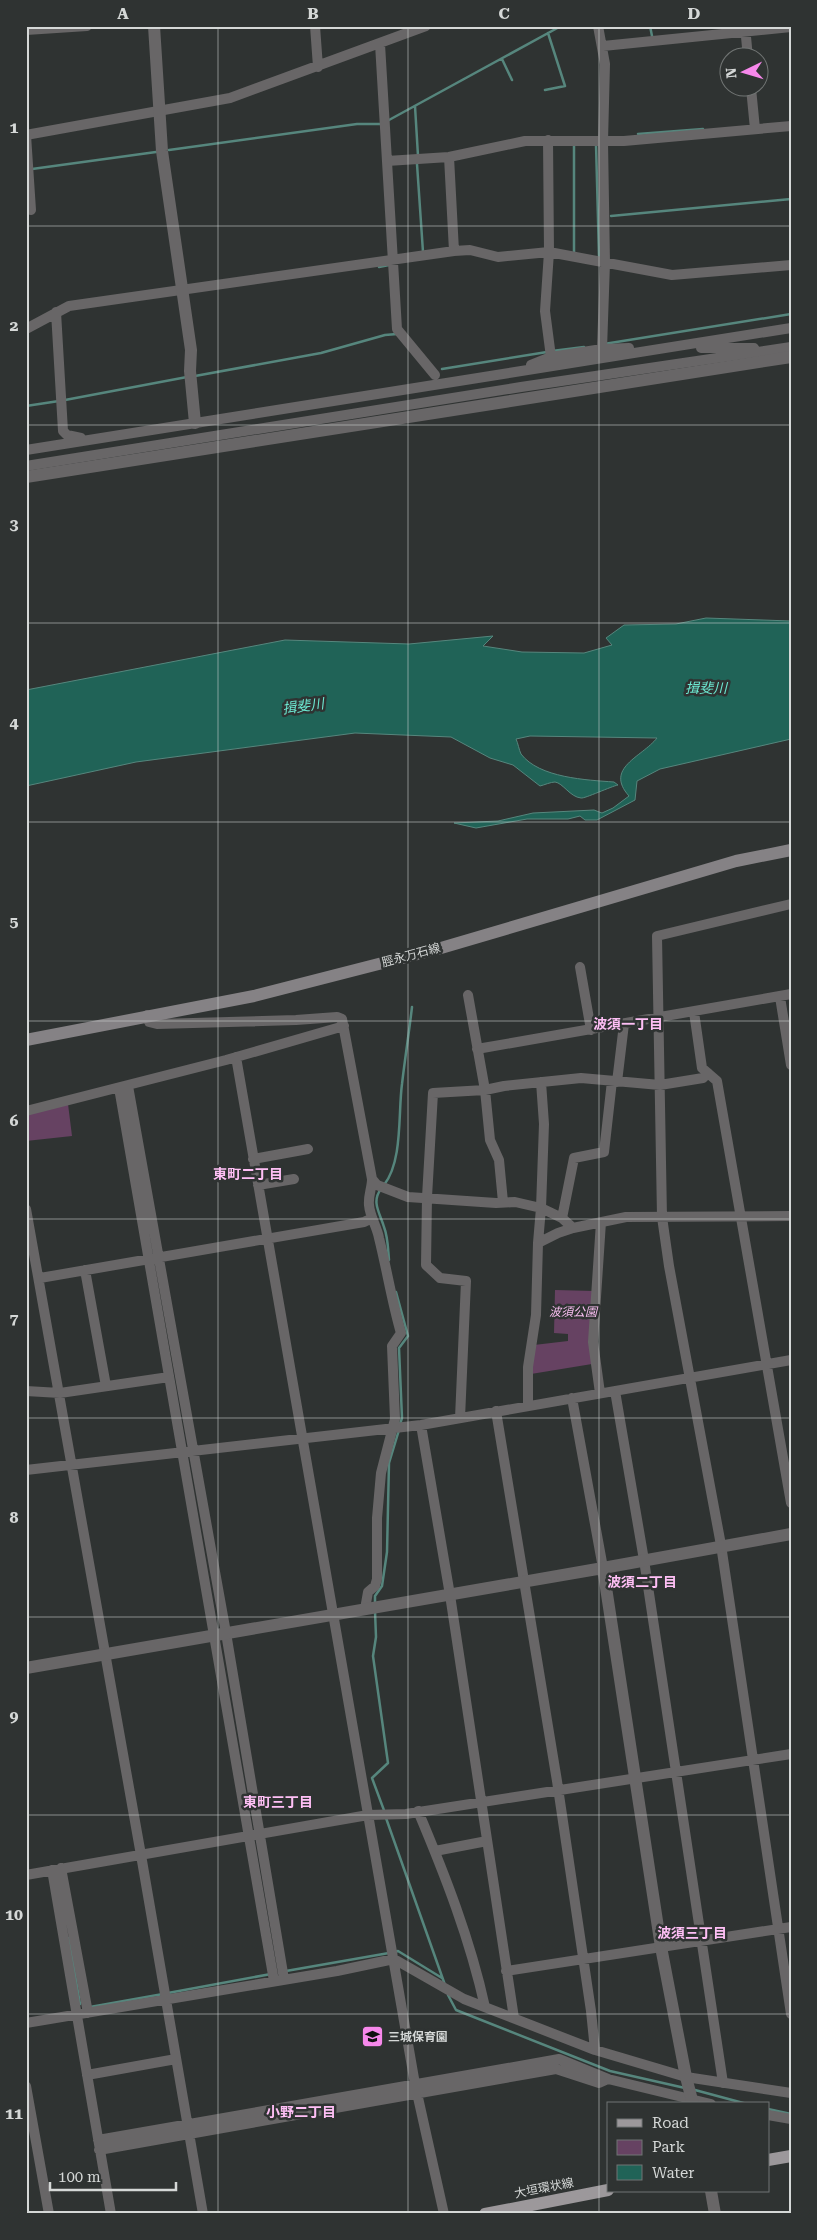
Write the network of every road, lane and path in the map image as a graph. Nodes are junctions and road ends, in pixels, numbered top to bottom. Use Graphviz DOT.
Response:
graph roads {
  1 [pos="87,26"];
  2 [pos="154,26"];
  3 [pos="315,26"];
  4 [pos="598,26"];
  5 [pos="424,27"];
  6 [pos="791,27"];
  7 [pos="745,29"];
  8 [pos="26,30"];
  9 [pos="380,44"];
  10 [pos="603,46"];
  11 [pos="747,48"];
  12 [pos="318,67"];
  13 [pos="752,98"];
  14 [pos="158,110"];
  15 [pos="791,126"];
  16 [pos="755,130"];
  17 [pos="26,135"];
  18 [pos="548,140"];
  19 [pos="603,141"];
  20 [pos="449,157"];
  21 [pos="388,160"];
  22 [pos="31,210"];
  23 [pos="454,251"];
  24 [pos="549,252"];
  25 [pos="393,261"];
  26 [pos="605,262"];
  27 [pos="791,265"];
  28 [pos="183,290"];
  29 [pos="56,312"];
  30 [pos="791,328"];
  31 [pos="26,329"];
  32 [pos="791,347"];
  33 [pos="664,348"];
  34 [pos="602,349"];
  35 [pos="770,350"];
  36 [pos="791,356"];
  37 [pos="551,357"];
  38 [pos="515,371"];
  39 [pos="435,375"];
  40 [pos="475,378"];
  41 [pos="398,389"];
  42 [pos="195,423"];
  43 [pos="82,440"];
  44 [pos="26,450"];
  45 [pos="26,466"];
  46 [pos="26,477"];
  47 [pos="791,850"];
  48 [pos="791,904"];
  49 [pos="580,967"];
  50 [pos="791,994"];
  51 [pos="468,995"];
  52 [pos="780,997"];
  53 [pos="694,1012"];
  54 [pos="147,1015"];
  55 [pos="660,1017"];
  56 [pos="624,1024"];
  57 [pos="344,1026"];
  58 [pos="591,1030"];
  59 [pos="43,1036"];
  60 [pos="26,1040"];
  61 [pos="26,1048"];
  62 [pos="477,1049"];
  63 [pos="236,1057"];
  64 [pos="791,1065"];
  65 [pos="708,1073"];
  66 [pos="541,1082"];
  67 [pos="614,1082"];
  68 [pos="660,1085"];
  69 [pos="123,1087"];
  70 [pos="485,1090"];
  71 [pos="26,1111"];
  72 [pos="308,1150"];
  73 [pos="253,1159"];
  74 [pos="294,1179"];
  75 [pos="372,1179"];
  76 [pos="258,1184"];
  77 [pos="427,1197"];
  78 [pos="503,1202"];
  79 [pos="541,1208"];
  80 [pos="26,1209"];
  81 [pos="791,1216"];
  82 [pos="662,1217"];
  83 [pos="741,1217"];
  84 [pos="372,1218"];
  85 [pos="562,1218"];
  86 [pos="601,1222"];
  87 [pos="573,1228"];
  88 [pos="267,1238"];
  89 [pos="538,1243"];
  90 [pos="154,1258"];
  91 [pos="85,1270"];
  92 [pos="40,1278"];
  93 [pos="791,1360"];
  94 [pos="766,1364"];
  95 [pos="169,1377"];
  96 [pos="691,1378"];
  97 [pos="106,1386"];
  98 [pos="26,1390"];
  99 [pos="615,1391"];
  100 [pos="60,1393"];
  101 [pos="600,1394"];
  102 [pos="572,1398"];
  103 [pos="528,1405"];
  104 [pos="496,1411"];
  105 [pos="460,1418"];
  106 [pos="421,1425"];
  107 [pos="392,1428"];
  108 [pos="302,1439"];
  109 [pos="187,1453"];
  110 [pos="72,1465"];
  111 [pos="26,1470"];
  112 [pos="791,1503"];
  113 [pos="791,1534"];
  114 [pos="721,1545"];
  115 [pos="644,1560"];
  116 [pos="602,1568"];
  117 [pos="526,1582"];
  118 [pos="450,1595"];
  119 [pos="365,1610"];
  120 [pos="333,1615"];
  121 [pos="220,1634"];
  122 [pos="106,1654"];
  123 [pos="26,1668"];
  124 [pos="791,1754"];
  125 [pos="753,1760"];
  126 [pos="676,1771"];
  127 [pos="635,1778"];
  128 [pos="557,1790"];
  129 [pos="481,1802"];
  130 [pos="418,1812"];
  131 [pos="368,1815"];
  132 [pos="259,1834"];
  133 [pos="249,1836"];
  134 [pos="487,1842"];
  135 [pos="435,1851"];
  136 [pos="141,1855"];
  137 [pos="56,1869"];
  138 [pos="26,1875"];
  139 [pos="791,1927"];
  140 [pos="778,1929"];
  141 [pos="703,1941"];
  142 [pos="661,1947"];
  143 [pos="394,1959"];
  144 [pos="583,1959"];
  145 [pos="506,1971"];
  146 [pos="279,1980"];
  147 [pos="166,2000"];
  148 [pos="485,2007"];
  149 [pos="88,2013"];
  150 [pos="791,2014"];
  151 [pos="76,2016"];
  152 [pos="514,2018"];
  153 [pos="26,2023"];
  154 [pos="595,2050"];
  155 [pos="176,2058"];
  156 [pos="87,2075"];
  157 [pos="686,2077"];
  158 [pos="723,2083"];
  159 [pos="26,2086"];
  160 [pos="416,2089"];
  161 [pos="791,2093"];
  162 [pos="693,2101"];
  163 [pos="770,2115"];
  164 [pos="791,2119"];
  165 [pos="188,2129"];
  166 [pos="99,2145"];
  167 [pos="791,2156"];
  168 [pos="770,2160"];
  169 [pos="607,2190"];
  170 [pos="711,2192"];
  171 [pos="49,2214"];
  172 [pos="111,2214"];
  173 [pos="203,2214"];
  174 [pos="444,2214"];
  175 [pos="485,2214"];
  176 [pos="715,2214"];
  1 -- 8 [label="street"];
  2 -- 14 [label="street"];
  3 -- 12 [label="street"];
  4 -- 10 [label="street"];
  5 -- 9 [label="street"];
  6 -- 7 [label="street"];
  7 -- 10 [label="street"];
  7 -- 11 [label="street"];
  9 -- 12 [label="street"];
  9 -- 21 [label="street"];
  10 -- 19 [label="street"];
  12 -- 14 [label="street"];
  13 -- 16 [label="street"];
  14 -- 17 [label="street"];
  14 -- 28 [label="street"];
  15 -- 16 [label="street"];
  16 -- 19 [label="street"];
  17 -- 22 [label="street"];
  18 -- 19 [label="street"];
  18 -- 20 [label="street"];
  18 -- 24 [label="street"];
  19 -- 26 [label="street"];
  20 -- 21 [label="street"];
  20 -- 23 [label="street"];
  21 -- 25 [label="street"];
  23 -- 24 [label="street"];
  23 -- 25 [label="street"];
  24 -- 26 [label="street"];
  24 -- 37 [label="street"];
  25 -- 28 [label="street"];
  25 -- 39 [label="street"];
  26 -- 27 [label="street"];
  26 -- 34 [label="street"];
  28 -- 29 [label="street"];
  28 -- 42 [label="street"];
  29 -- 31 [label="street"];
  29 -- 43 [label="street"];
  30 -- 33 [label="street"];
  32 -- 35 [label="street"];
  33 -- 34 [label="street"];
  33 -- 35 [label="street"];
  33 -- 38 [label="street"];
  34 -- 37 [label="street"];
  35 -- 45 [label="street"];
  36 -- 46 [label="street"];
  37 -- 38 [label="street"];
  38 -- 40 [label="street"];
  39 -- 40 [label="street"];
  39 -- 41 [label="street"];
  40 -- 41 [label="street"];
  41 -- 42 [label="street"];
  42 -- 43 [label="street"];
  43 -- 44 [label="street"];
  47 -- 54 [label="main road, 脛永万石線"];
  48 -- 55 [label="street"];
  49 -- 58 [label="street"];
  50 -- 52 [label="street"];
  51 -- 62 [label="street"];
  52 -- 53 [label="street"];
  52 -- 64 [label="street"];
  53 -- 55 [label="street"];
  53 -- 65 [label="street"];
  54 -- 57 [label="street"];
  54 -- 59 [label="main road, 脛永万石線"];
  55 -- 56 [label="street"];
  55 -- 68 [label="street"];
  56 -- 58 [label="street"];
  56 -- 67 [label="street"];
  57 -- 63 [label="street"];
  57 -- 75 [label="street"];
  58 -- 62 [label="street"];
  59 -- 60 [label="main road, 脛永万石線"];
  59 -- 61 [label="street"];
  62 -- 70 [label="street"];
  63 -- 69 [label="street"];
  63 -- 73 [label="street"];
  65 -- 68 [label="street"];
  65 -- 83 [label="street"];
  66 -- 67 [label="street"];
  66 -- 70 [label="street"];
  66 -- 79 [label="street"];
  67 -- 68 [label="street"];
  67 -- 85 [label="street"];
  68 -- 82 [label="street"];
  69 -- 71 [label="street"];
  69 -- 90 [label="street"];
  70 -- 77 [label="street"];
  70 -- 78 [label="street"];
  72 -- 73 [label="street"];
  73 -- 76 [label="street"];
  74 -- 76 [label="street"];
  75 -- 77 [label="street"];
  75 -- 84 [label="street"];
  76 -- 88 [label="street"];
  77 -- 78 [label="street"];
  77 -- 105 [label="street"];
  78 -- 79 [label="street"];
  79 -- 85 [label="street"];
  79 -- 89 [label="street"];
  80 -- 92 [label="street"];
  81 -- 83 [label="street"];
  82 -- 83 [label="street"];
  82 -- 86 [label="street"];
  82 -- 96 [label="street"];
  83 -- 94 [label="street"];
  84 -- 88 [label="street"];
  84 -- 107 [label="street"];
  85 -- 87 [label="street"];
  86 -- 87 [label="street"];
  86 -- 101 [label="street"];
  87 -- 89 [label="street"];
  88 -- 90 [label="street"];
  88 -- 108 [label="street"];
  89 -- 103 [label="street"];
  90 -- 91 [label="street"];
  90 -- 95 [label="street"];
  90 -- 109 [label="street"];
  91 -- 92 [label="street"];
  91 -- 97 [label="street"];
  92 -- 100 [label="street"];
  93 -- 94 [label="street"];
  94 -- 96 [label="street"];
  94 -- 112 [label="street"];
  95 -- 97 [label="street"];
  95 -- 109 [label="street"];
  96 -- 99 [label="street"];
  96 -- 114 [label="street"];
  97 -- 100 [label="street"];
  98 -- 100 [label="street"];
  99 -- 101 [label="street"];
  99 -- 115 [label="street"];
  100 -- 110 [label="street"];
  101 -- 102 [label="street"];
  102 -- 103 [label="street"];
  102 -- 116 [label="street"];
  103 -- 104 [label="street"];
  104 -- 105 [label="street"];
  104 -- 117 [label="street"];
  105 -- 106 [label="street"];
  106 -- 107 [label="street"];
  106 -- 118 [label="street"];
  107 -- 108 [label="street"];
  107 -- 119 [label="street"];
  108 -- 109 [label="street"];
  108 -- 120 [label="street"];
  109 -- 110 [label="street"];
  109 -- 121 [label="street"];
  110 -- 111 [label="street"];
  110 -- 122 [label="street"];
  113 -- 114 [label="street"];
  114 -- 115 [label="street"];
  114 -- 125 [label="street"];
  115 -- 116 [label="street"];
  115 -- 126 [label="street"];
  116 -- 117 [label="street"];
  116 -- 127 [label="street"];
  117 -- 118 [label="street"];
  117 -- 128 [label="street"];
  118 -- 119 [label="street"];
  118 -- 129 [label="street"];
  119 -- 120 [label="street"];
  120 -- 121 [label="street"];
  120 -- 131 [label="street"];
  121 -- 122 [label="street"];
  121 -- 132 [label="street"];
  121 -- 133 [label="street"];
  122 -- 123 [label="street"];
  122 -- 136 [label="street"];
  124 -- 125 [label="street"];
  125 -- 126 [label="street"];
  125 -- 140 [label="street"];
  126 -- 127 [label="street"];
  126 -- 141 [label="street"];
  127 -- 128 [label="street"];
  127 -- 142 [label="street"];
  128 -- 129 [label="street"];
  128 -- 144 [label="street"];
  129 -- 130 [label="street"];
  129 -- 134 [label="street"];
  130 -- 131 [label="street"];
  130 -- 135 [label="street"];
  131 -- 132 [label="street"];
  131 -- 143 [label="street"];
  132 -- 133 [label="street"];
  132 -- 146 [label="street"];
  133 -- 136 [label="street"];
  133 -- 146 [label="street"];
  134 -- 135 [label="street"];
  134 -- 145 [label="street"];
  135 -- 148 [label="street"];
  136 -- 137 [label="street"];
  136 -- 147 [label="street"];
  137 -- 138 [label="street"];
  137 -- 149 [label="street"];
  137 -- 151 [label="street"];
  139 -- 140 [label="street"];
  140 -- 141 [label="street"];
  140 -- 150 [label="street"];
  141 -- 142 [label="street"];
  141 -- 158 [label="street"];
  142 -- 144 [label="street"];
  142 -- 157 [label="street"];
  143 -- 146 [label="street"];
  143 -- 148 [label="street"];
  143 -- 160 [label="street"];
  144 -- 145 [label="street"];
  144 -- 154 [label="street"];
  145 -- 152 [label="street"];
  146 -- 147 [label="street"];
  147 -- 149 [label="street"];
  147 -- 155 [label="street"];
  148 -- 152 [label="street"];
  149 -- 151 [label="street"];
  151 -- 153 [label="street"];
  151 -- 156 [label="street"];
  152 -- 154 [label="street"];
  154 -- 157 [label="street"];
  155 -- 156 [label="street"];
  155 -- 165 [label="street"];
  156 -- 166 [label="street"];
  157 -- 158 [label="street"];
  157 -- 162 [label="street"];
  158 -- 161 [label="street"];
  159 -- 171 [label="street"];
  160 -- 162 [label="street"];
  160 -- 165 [label="street"];
  160 -- 174 [label="street"];
  163 -- 164 [label="street"];
  165 -- 166 [label="street"];
  165 -- 173 [label="street"];
  166 -- 172 [label="street"];
  167 -- 168 [label="main road"];
  169 -- 175 [label="main road, 大垣環状線"];
  170 -- 176 [label="street"];
}
